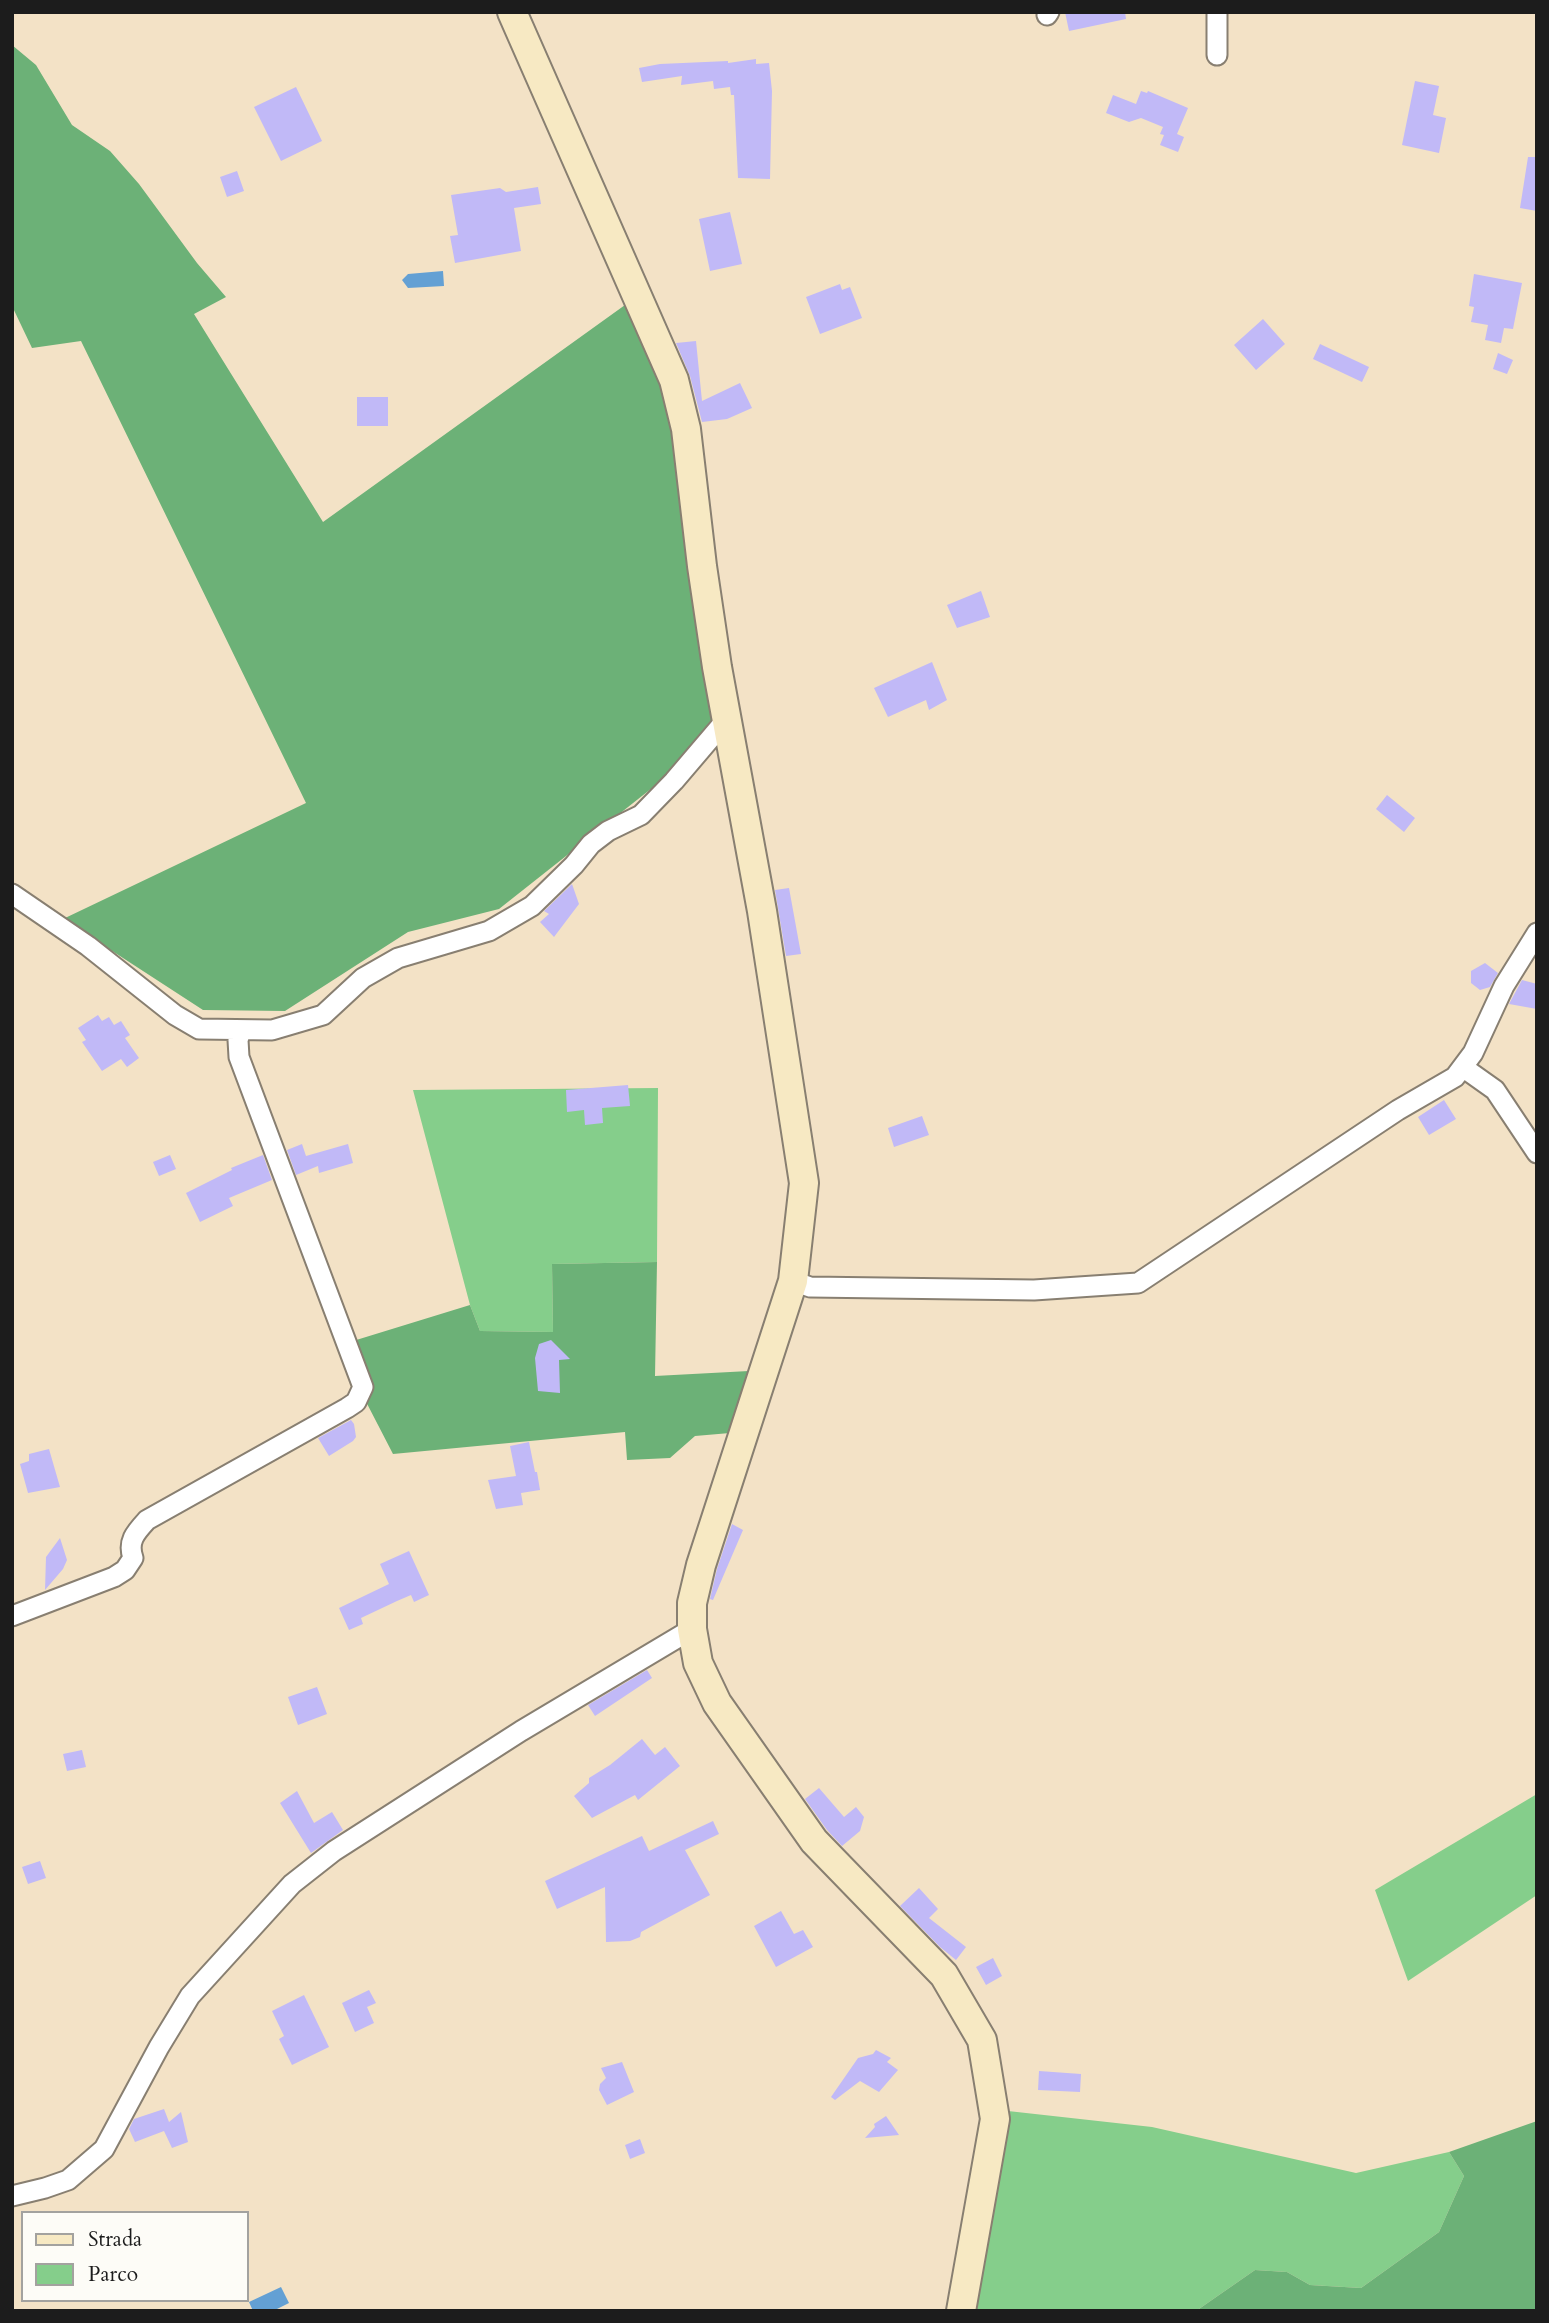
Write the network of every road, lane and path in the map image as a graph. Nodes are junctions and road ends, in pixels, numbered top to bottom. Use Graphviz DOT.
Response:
graph roads {
  1 [pos="512,12"];
  2 [pos="1217,12"];
  3 [pos="1217,55"];
  4 [pos="726,720"];
  5 [pos="12,894"];
  6 [pos="1537,933"];
  7 [pos="241,1031"];
  8 [pos="1464,1068"];
  9 [pos="1537,1153"];
  10 [pos="793,1281"];
  11 [pos="12,1616"];
  12 [pos="692,1629"];
  13 [pos="12,2196"];
  14 [pos="961,2311"];
  1 -- 4 [label="main road"];
  2 -- 3 [label="street"];
  4 -- 7 [label="street"];
  4 -- 10 [label="main road"];
  5 -- 7 [label="street"];
  6 -- 8 [label="street"];
  7 -- 11 [label="street"];
  8 -- 9 [label="street"];
  8 -- 10 [label="street"];
  10 -- 12 [label="main road"];
  12 -- 13 [label="street"];
  12 -- 14 [label="main road"];
}
